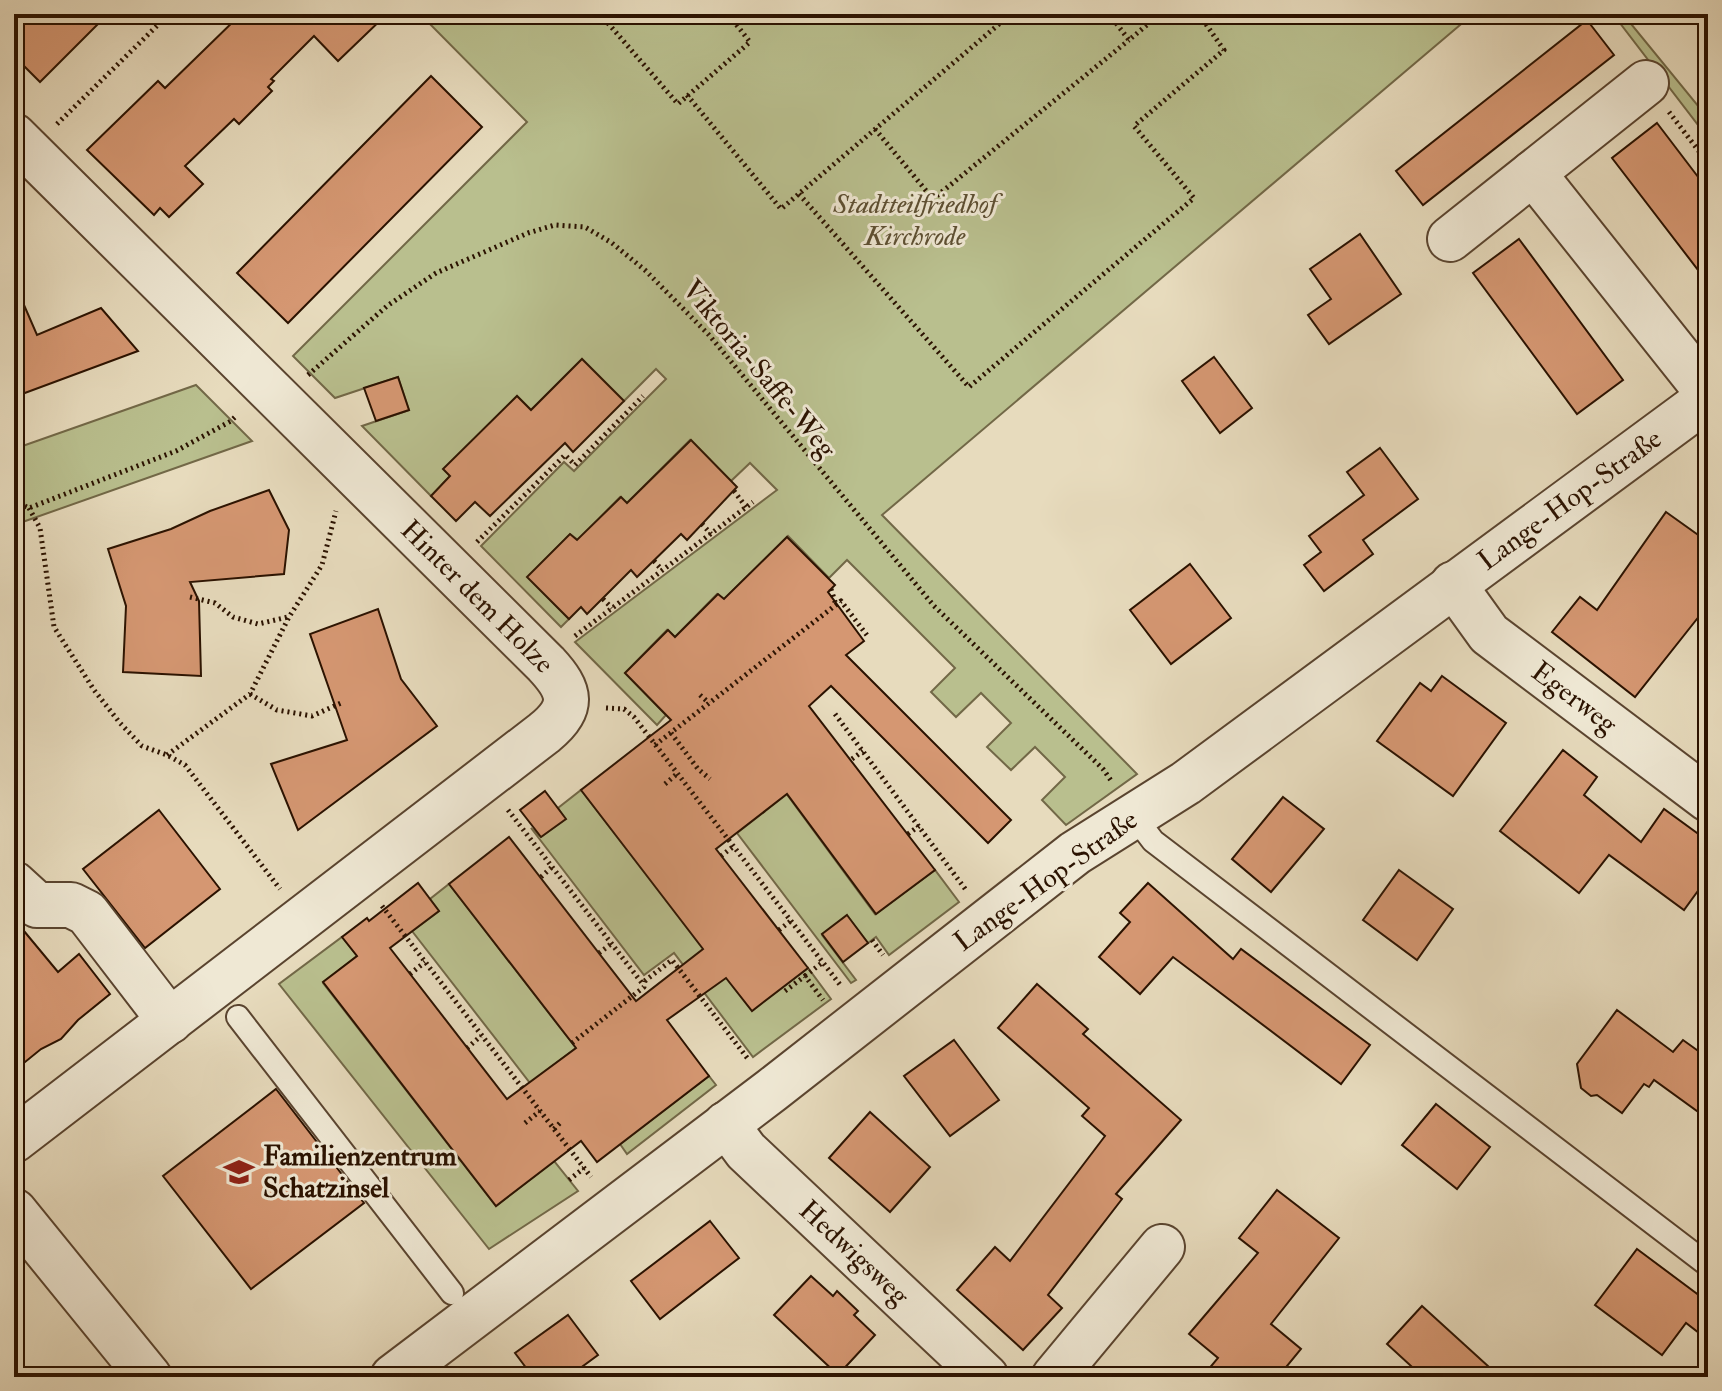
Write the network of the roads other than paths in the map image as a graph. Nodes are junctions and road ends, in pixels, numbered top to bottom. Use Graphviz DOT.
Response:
graph roads {
  1 [pos="1646,83"];
  2 [pos="34,132"];
  3 [pos="1533,173"];
  4 [pos="1450,239"];
  5 [pos="1708,395"];
  6 [pos="1453,584"];
  7 [pos="1708,799"];
  8 [pos="1134,816"];
  9 [pos="14,884"];
  10 [pos="238,1017"];
  11 [pos="170,1021"];
  12 [pos="726,1124"];
  13 [pos="14,1140"];
  14 [pos="14,1211"];
  15 [pos="1162,1247"];
  16 [pos="1708,1265"];
  17 [pos="452,1293"];
  18 [pos="149,1377"];
  19 [pos="393,1377"];
  20 [pos="986,1377"];
  21 [pos="1054,1377"];
  1 -- 3 [label="street"];
  2 -- 11 [label="street, Hinter dem Holze"];
  3 -- 4 [label="street"];
  3 -- 5 [label="street"];
  5 -- 6 [label="street, Lange-Hop-Straße"];
  6 -- 7 [label="street, Egerweg"];
  6 -- 8 [label="street, Lange-Hop-Straße"];
  8 -- 12 [label="street, Lange-Hop-Straße"];
  8 -- 16 [label="lane"];
  9 -- 11 [label="street"];
  10 -- 17 [label="lane"];
  11 -- 13 [label="street, Hinter dem Holze"];
  12 -- 19 [label="street, Lange-Hop-Straße"];
  12 -- 20 [label="street, Hedwigsweg"];
  14 -- 18 [label="street"];
  15 -- 21 [label="street"];
}
